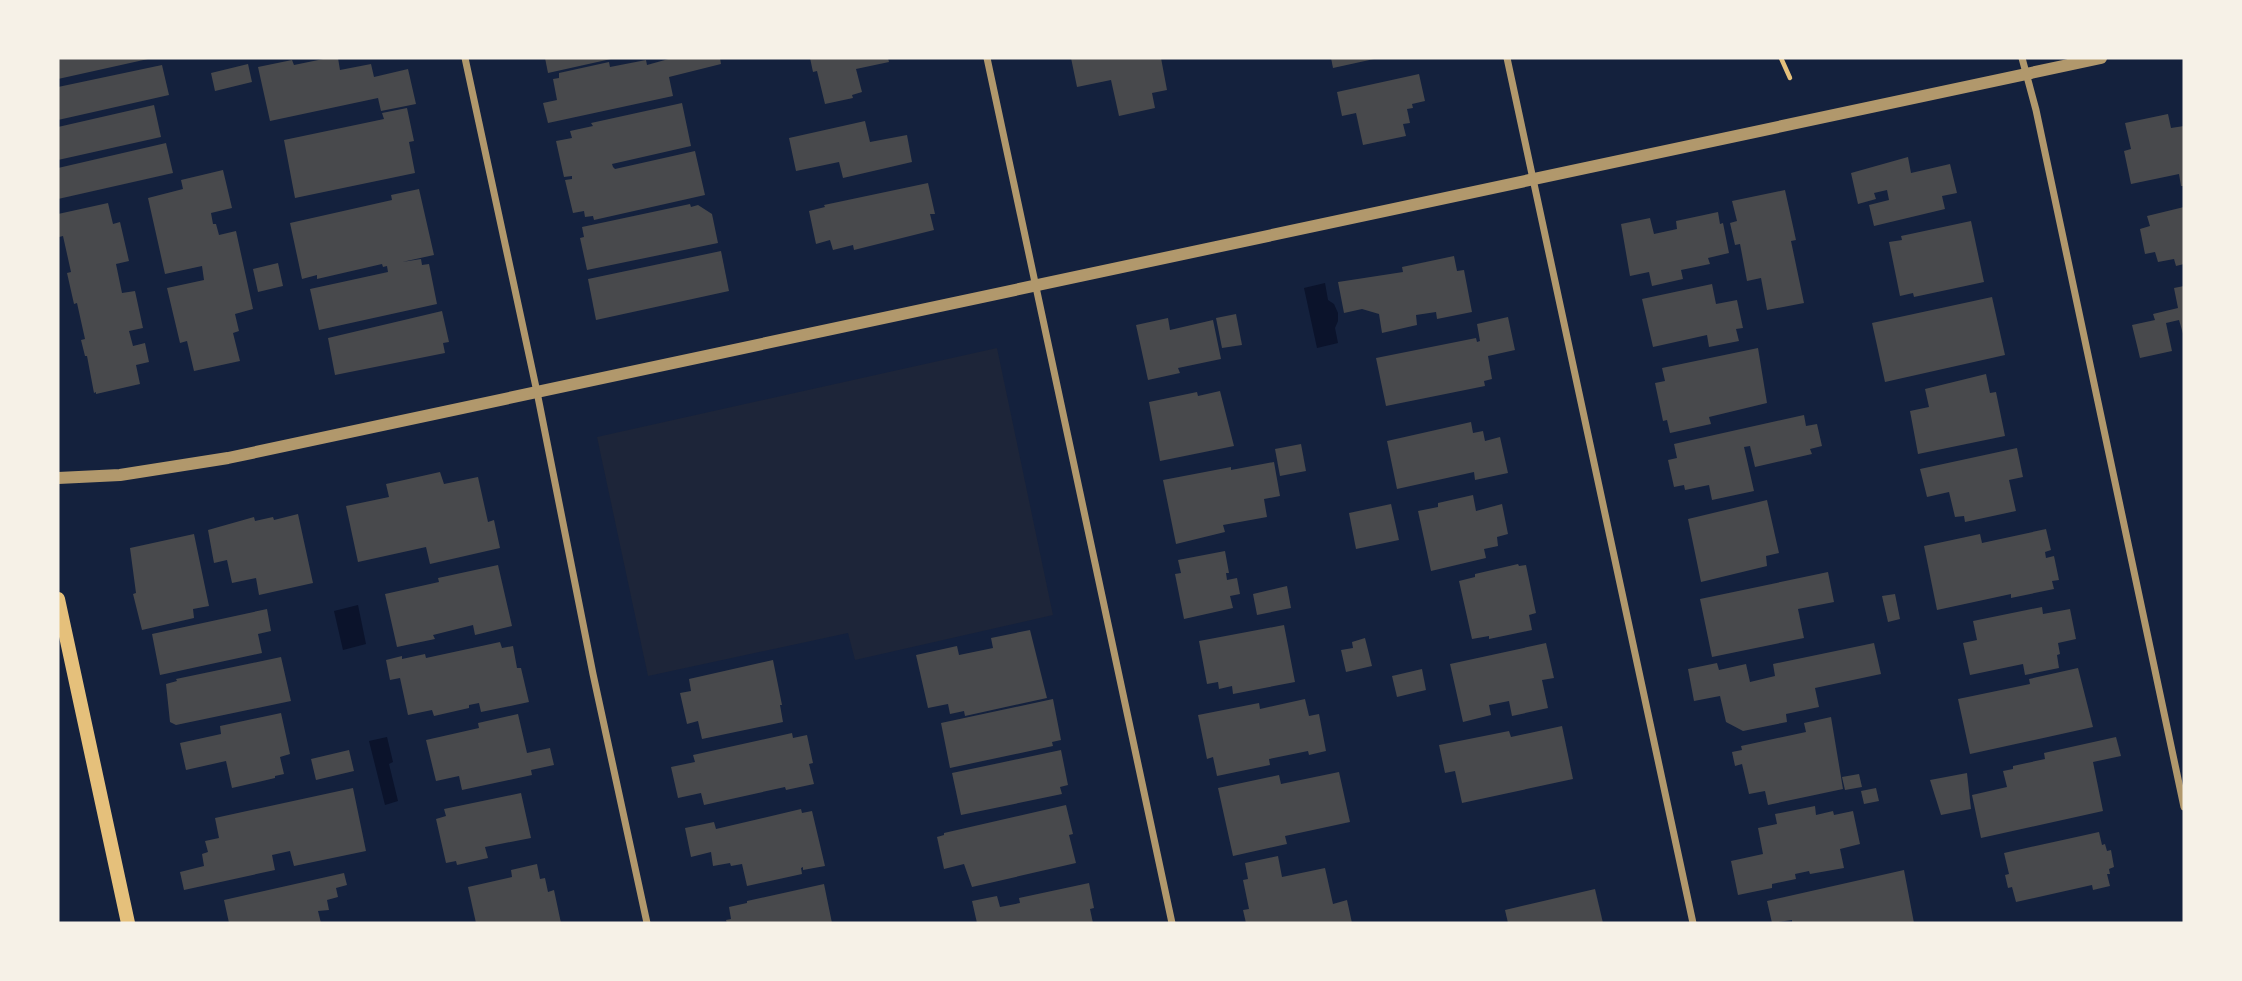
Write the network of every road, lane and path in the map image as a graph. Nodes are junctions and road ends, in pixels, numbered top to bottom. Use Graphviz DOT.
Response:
graph roads {
  1 [pos="464,58"];
  2 [pos="987,58"];
  3 [pos="1507,58"];
  4 [pos="1781,58"];
  5 [pos="2022,58"];
  6 [pos="2101,58"];
  7 [pos="2027,74"];
  8 [pos="1790,78"];
  9 [pos="1533,179"];
  10 [pos="1036,285"];
  11 [pos="537,392"];
  12 [pos="58,478"];
  13 [pos="58,598"];
  14 [pos="2184,807"];
  15 [pos="128,923"];
  16 [pos="646,923"];
  17 [pos="1172,923"];
  18 [pos="1693,923"];
  1 -- 11 [label="street"];
  2 -- 10 [label="street"];
  3 -- 9 [label="street"];
  4 -- 8 [label="path"];
  5 -- 7 [label="street"];
  6 -- 7 [label="street"];
  7 -- 9 [label="street"];
  7 -- 14 [label="street"];
  9 -- 10 [label="street"];
  9 -- 18 [label="street"];
  10 -- 11 [label="street"];
  10 -- 17 [label="street"];
  11 -- 12 [label="street"];
  11 -- 16 [label="street"];
  13 -- 15 [label="main road"];
}
